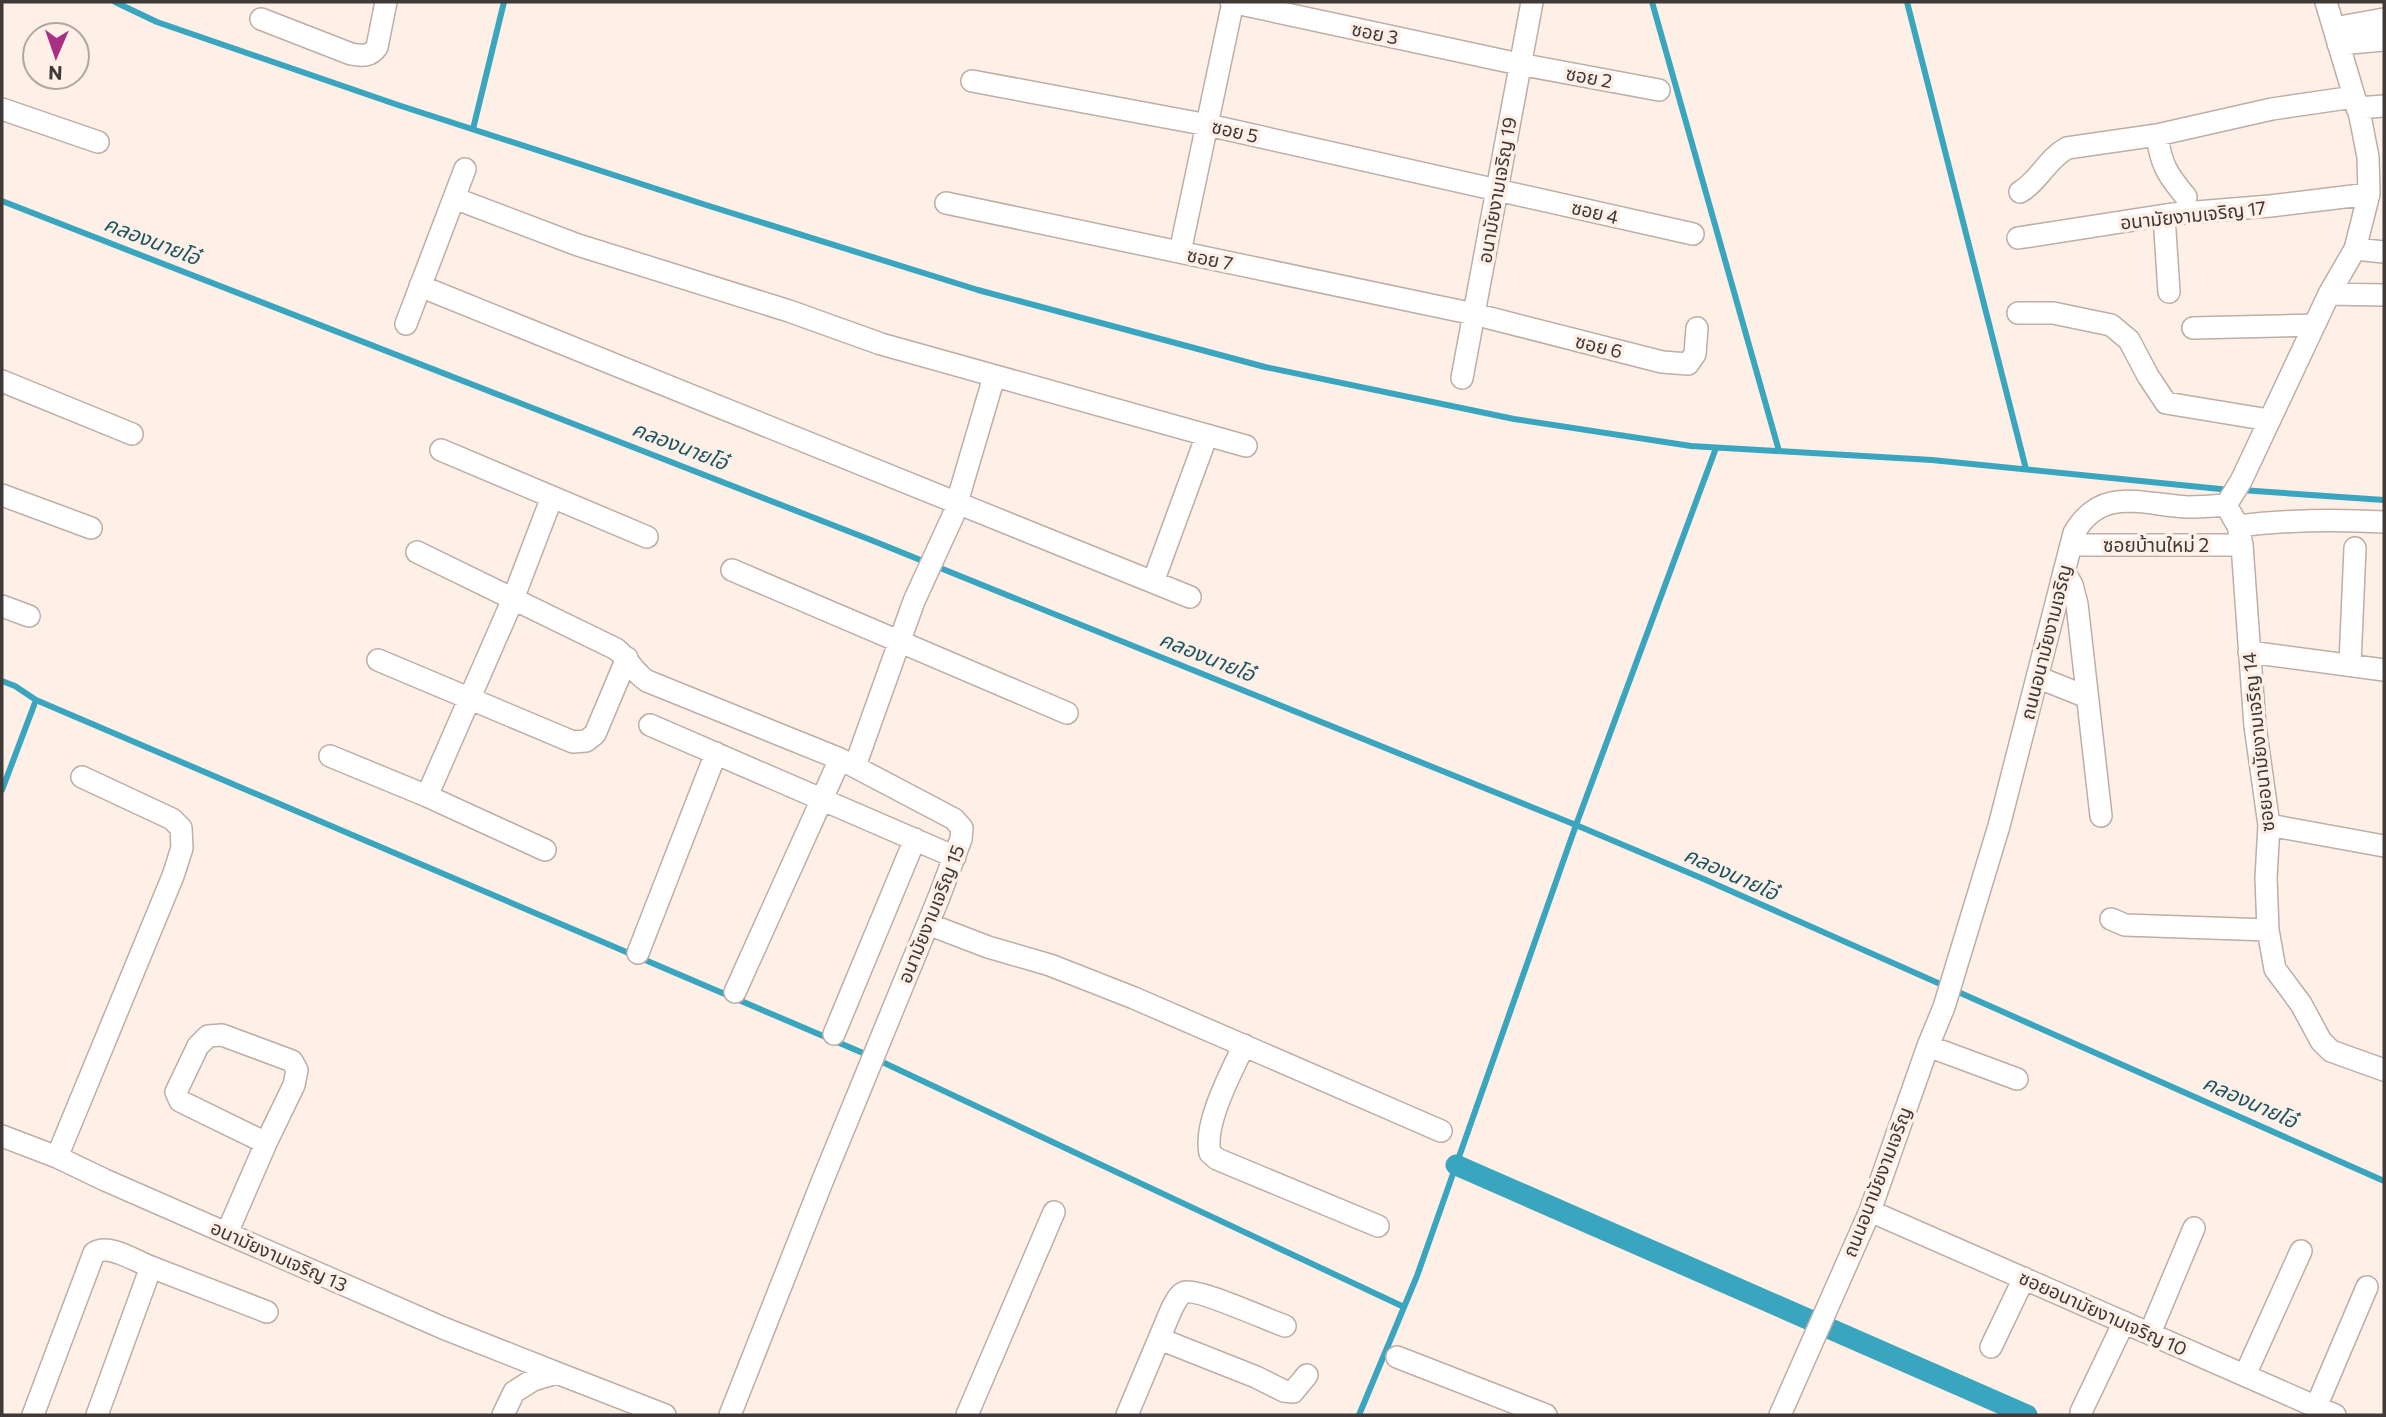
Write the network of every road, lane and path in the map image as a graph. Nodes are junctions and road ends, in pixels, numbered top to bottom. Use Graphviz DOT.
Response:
graph roads {
  1 [pos="386,2"];
  2 [pos="1232,2"];
  3 [pos="1532,2"];
  4 [pos="2326,2"];
  5 [pos="261,19"];
  6 [pos="2384,19"];
  7 [pos="2336,36"];
  8 [pos="2384,40"];
  9 [pos="1519,64"];
  10 [pos="972,81"];
  11 [pos="1659,90"];
  12 [pos="2356,102"];
  13 [pos="2384,106"];
  14 [pos="2,109"];
  15 [pos="1208,125"];
  16 [pos="2157,135"];
  17 [pos="98,142"];
  18 [pos="465,169"];
  19 [pos="1497,190"];
  20 [pos="2020,192"];
  21 [pos="2369,194"];
  22 [pos="2186,197"];
  23 [pos="454,198"];
  24 [pos="946,203"];
  25 [pos="2164,216"];
  26 [pos="1693,234"];
  27 [pos="2018,238"];
  28 [pos="2355,249"];
  29 [pos="2384,252"];
  30 [pos="1180,253"];
  31 [pos="420,286"];
  32 [pos="2169,292"];
  33 [pos="2329,294"];
  34 [pos="2384,295"];
  35 [pos="2018,313"];
  36 [pos="1474,314"];
  37 [pos="406,324"];
  38 [pos="2315,325"];
  39 [pos="1697,328"];
  40 [pos="2193,328"];
  41 [pos="994,377"];
  42 [pos="1462,378"];
  43 [pos="2,381"];
  44 [pos="2269,420"];
  45 [pos="132,434"];
  46 [pos="1207,435"];
  47 [pos="1246,446"];
  48 [pos="441,450"];
  49 [pos="2,495"];
  50 [pos="552,497"];
  51 [pos="957,503"];
  52 [pos="2227,504"];
  53 [pos="2384,522"];
  54 [pos="91,528"];
  55 [pos="2240,535"];
  56 [pos="647,537"];
  57 [pos="2071,545"];
  58 [pos="2355,548"];
  59 [pos="417,552"];
  60 [pos="732,570"];
  61 [pos="2064,571"];
  62 [pos="1153,582"];
  63 [pos="1190,597"];
  64 [pos="513,599"];
  65 [pos="2,606"];
  66 [pos="29,616"];
  67 [pos="899,641"];
  68 [pos="2249,652"];
  69 [pos="627,658"];
  70 [pos="378,660"];
  71 [pos="2350,664"];
  72 [pos="2384,670"];
  73 [pos="2037,677"];
  74 [pos="2087,697"];
  75 [pos="469,700"];
  76 [pos="1066,713"];
  77 [pos="650,725"];
  78 [pos="716,753"];
  79 [pos="330,756"];
  80 [pos="847,763"];
  81 [pos="82,777"];
  82 [pos="426,796"];
  83 [pos="821,800"];
  84 [pos="2101,816"];
  85 [pos="2269,825"];
  86 [pos="915,839"];
  87 [pos="2384,846"];
  88 [pos="545,850"];
  89 [pos="955,857"];
  90 [pos="2111,919"];
  91 [pos="928,924"];
  92 [pos="2268,930"];
  93 [pos="638,953"];
  94 [pos="735,992"];
  95 [pos="834,1034"];
  96 [pos="1244,1045"];
  97 [pos="1928,1046"];
  98 [pos="2384,1070"];
  99 [pos="2017,1079"];
  100 [pos="1441,1130"];
  101 [pos="2,1136"];
  102 [pos="266,1143"];
  103 [pos="57,1157"];
  104 [pos="1870,1211"];
  105 [pos="1054,1212"];
  106 [pos="1378,1226"];
  107 [pos="2194,1228"];
  108 [pos="228,1233"];
  109 [pos="2301,1251"];
  110 [pos="151,1267"];
  111 [pos="2024,1278"];
  112 [pos="2367,1287"];
  113 [pos="267,1312"];
  114 [pos="2124,1322"];
  115 [pos="1285,1326"];
  116 [pos="2150,1334"];
  117 [pos="1160,1339"];
  118 [pos="1992,1347"];
  119 [pos="1397,1357"];
  120 [pos="557,1373"];
  121 [pos="1307,1375"];
  122 [pos="2245,1376"];
  123 [pos="2325,1411"];
  124 [pos="2081,1412"];
  125 [pos="33,1415"];
  126 [pos="97,1415"];
  127 [pos="503,1415"];
  128 [pos="665,1415"];
  129 [pos="730,1415"];
  130 [pos="967,1415"];
  131 [pos="1127,1415"];
  132 [pos="1546,1415"];
  133 [pos="1780,1415"];
  1 -- 5 [label="street"];
  2 -- 9 [label="street, ซอย 3"];
  2 -- 15 [label="street"];
  3 -- 9 [label="street, อนามัยงามเจริญ 19"];
  4 -- 7 [label="street"];
  6 -- 7 [label="street"];
  7 -- 8 [label="street"];
  7 -- 12 [label="street"];
  9 -- 11 [label="street, ซอย 2"];
  9 -- 19 [label="street, อนามัยงามเจริญ 19"];
  10 -- 15 [label="street, ซอย 5"];
  12 -- 13 [label="street"];
  12 -- 16 [label="street"];
  12 -- 21 [label="street"];
  14 -- 17 [label="street"];
  15 -- 19 [label="street, ซอย 5"];
  15 -- 30 [label="street"];
  16 -- 20 [label="street"];
  16 -- 22 [label="street"];
  18 -- 23 [label="street"];
  19 -- 26 [label="street, ซอย 4"];
  19 -- 36 [label="street, อนามัยงามเจริญ 19"];
  21 -- 25 [label="street, อนามัยงามเจริญ 17"];
  21 -- 28 [label="street"];
  23 -- 31 [label="street"];
  23 -- 41 [label="street"];
  24 -- 30 [label="street, ซอย 7"];
  25 -- 27 [label="street, อนามัยงามเจริญ 17"];
  25 -- 32 [label="street"];
  28 -- 29 [label="street"];
  28 -- 33 [label="street"];
  30 -- 36 [label="street, ซอย 7"];
  31 -- 37 [label="street"];
  31 -- 51 [label="street"];
  33 -- 34 [label="street"];
  33 -- 38 [label="street"];
  35 -- 44 [label="street"];
  36 -- 39 [label="street, ซอย 6"];
  36 -- 42 [label="street, อนามัยงามเจริญ 19"];
  38 -- 40 [label="street"];
  38 -- 44 [label="street"];
  41 -- 46 [label="street"];
  41 -- 51 [label="street"];
  43 -- 45 [label="street"];
  44 -- 52 [label="street"];
  46 -- 47 [label="street"];
  46 -- 62 [label="street"];
  48 -- 50 [label="street"];
  49 -- 54 [label="street"];
  50 -- 56 [label="street"];
  50 -- 64 [label="street"];
  51 -- 62 [label="street"];
  51 -- 67 [label="street"];
  52 -- 55 [label="street, ซอยอนามัยงามเจริญ 14"];
  52 -- 57 [label="street, ถนนอนามัยงามเจริญ"];
  53 -- 55 [label="street"];
  55 -- 57 [label="street, ซอยบ้านใหม่ 2"];
  55 -- 68 [label="street, ซอยอนามัยงามเจริญ 14"];
  57 -- 61 [label="street, ถนนอนามัยงามเจริญ"];
  58 -- 71 [label="street"];
  59 -- 64 [label="street, อนามัยงามเจริญ 15"];
  60 -- 67 [label="street"];
  61 -- 73 [label="street, ถนนอนามัยงามเจริญ"];
  61 -- 74 [label="street"];
  62 -- 63 [label="street"];
  64 -- 69 [label="street, อนามัยงามเจริญ 15"];
  64 -- 75 [label="street"];
  65 -- 66 [label="street"];
  67 -- 76 [label="street"];
  67 -- 80 [label="street"];
  68 -- 71 [label="street"];
  68 -- 85 [label="street, ซอยอนามัยงามเจริญ 14"];
  69 -- 75 [label="street"];
  69 -- 80 [label="street, อนามัยงามเจริญ 15"];
  70 -- 75 [label="street"];
  71 -- 72 [label="street"];
  73 -- 74 [label="street"];
  73 -- 97 [label="street, ถนนอนามัยงามเจริญ"];
  74 -- 84 [label="street"];
  75 -- 82 [label="street"];
  77 -- 78 [label="street"];
  78 -- 83 [label="street"];
  78 -- 93 [label="street"];
  79 -- 82 [label="street"];
  80 -- 83 [label="street"];
  80 -- 89 [label="street, อนามัยงามเจริญ 15"];
  81 -- 103 [label="street"];
  82 -- 88 [label="street"];
  83 -- 86 [label="street"];
  83 -- 94 [label="street"];
  85 -- 87 [label="street"];
  85 -- 92 [label="street, ซอยอนามัยงามเจริญ 14"];
  86 -- 89 [label="street"];
  86 -- 95 [label="street"];
  89 -- 91 [label="street, อนามัยงามเจริญ 15"];
  90 -- 92 [label="street"];
  91 -- 96 [label="street"];
  91 -- 129 [label="street, อนามัยงามเจริญ 15"];
  92 -- 98 [label="street, ซอยอนามัยงามเจริญ 14"];
  96 -- 100 [label="street"];
  96 -- 106 [label="street"];
  97 -- 99 [label="street"];
  97 -- 104 [label="street, ถนนอนามัยงามเจริญ"];
  101 -- 103 [label="street, อนามัยงามเจริญ 13"];
  102 -- 102 [label="street"];
  102 -- 108 [label="street"];
  103 -- 108 [label="street, อนามัยงามเจริญ 13"];
  104 -- 111 [label="street, ซอยอนามัยงามเจริญ 10"];
  104 -- 133 [label="street, ถนนอนามัยงามเจริญ"];
  105 -- 130 [label="street"];
  107 -- 116 [label="street"];
  108 -- 120 [label="street, อนามัยงามเจริญ 13"];
  109 -- 122 [label="street"];
  110 -- 113 [label="street"];
  110 -- 125 [label="street"];
  110 -- 126 [label="street"];
  111 -- 114 [label="street, ซอยอนามัยงามเจริญ 10"];
  111 -- 118 [label="street"];
  112 -- 123 [label="street"];
  114 -- 116 [label="street, ซอยอนามัยงามเจริญ 10"];
  114 -- 124 [label="street"];
  115 -- 117 [label="street"];
  116 -- 122 [label="street, ซอยอนามัยงามเจริญ 10"];
  117 -- 121 [label="street"];
  117 -- 131 [label="street"];
  119 -- 132 [label="street"];
  120 -- 127 [label="street"];
  120 -- 128 [label="street"];
  122 -- 123 [label="street, ซอยอนามัยงามเจริญ 10"];
}
